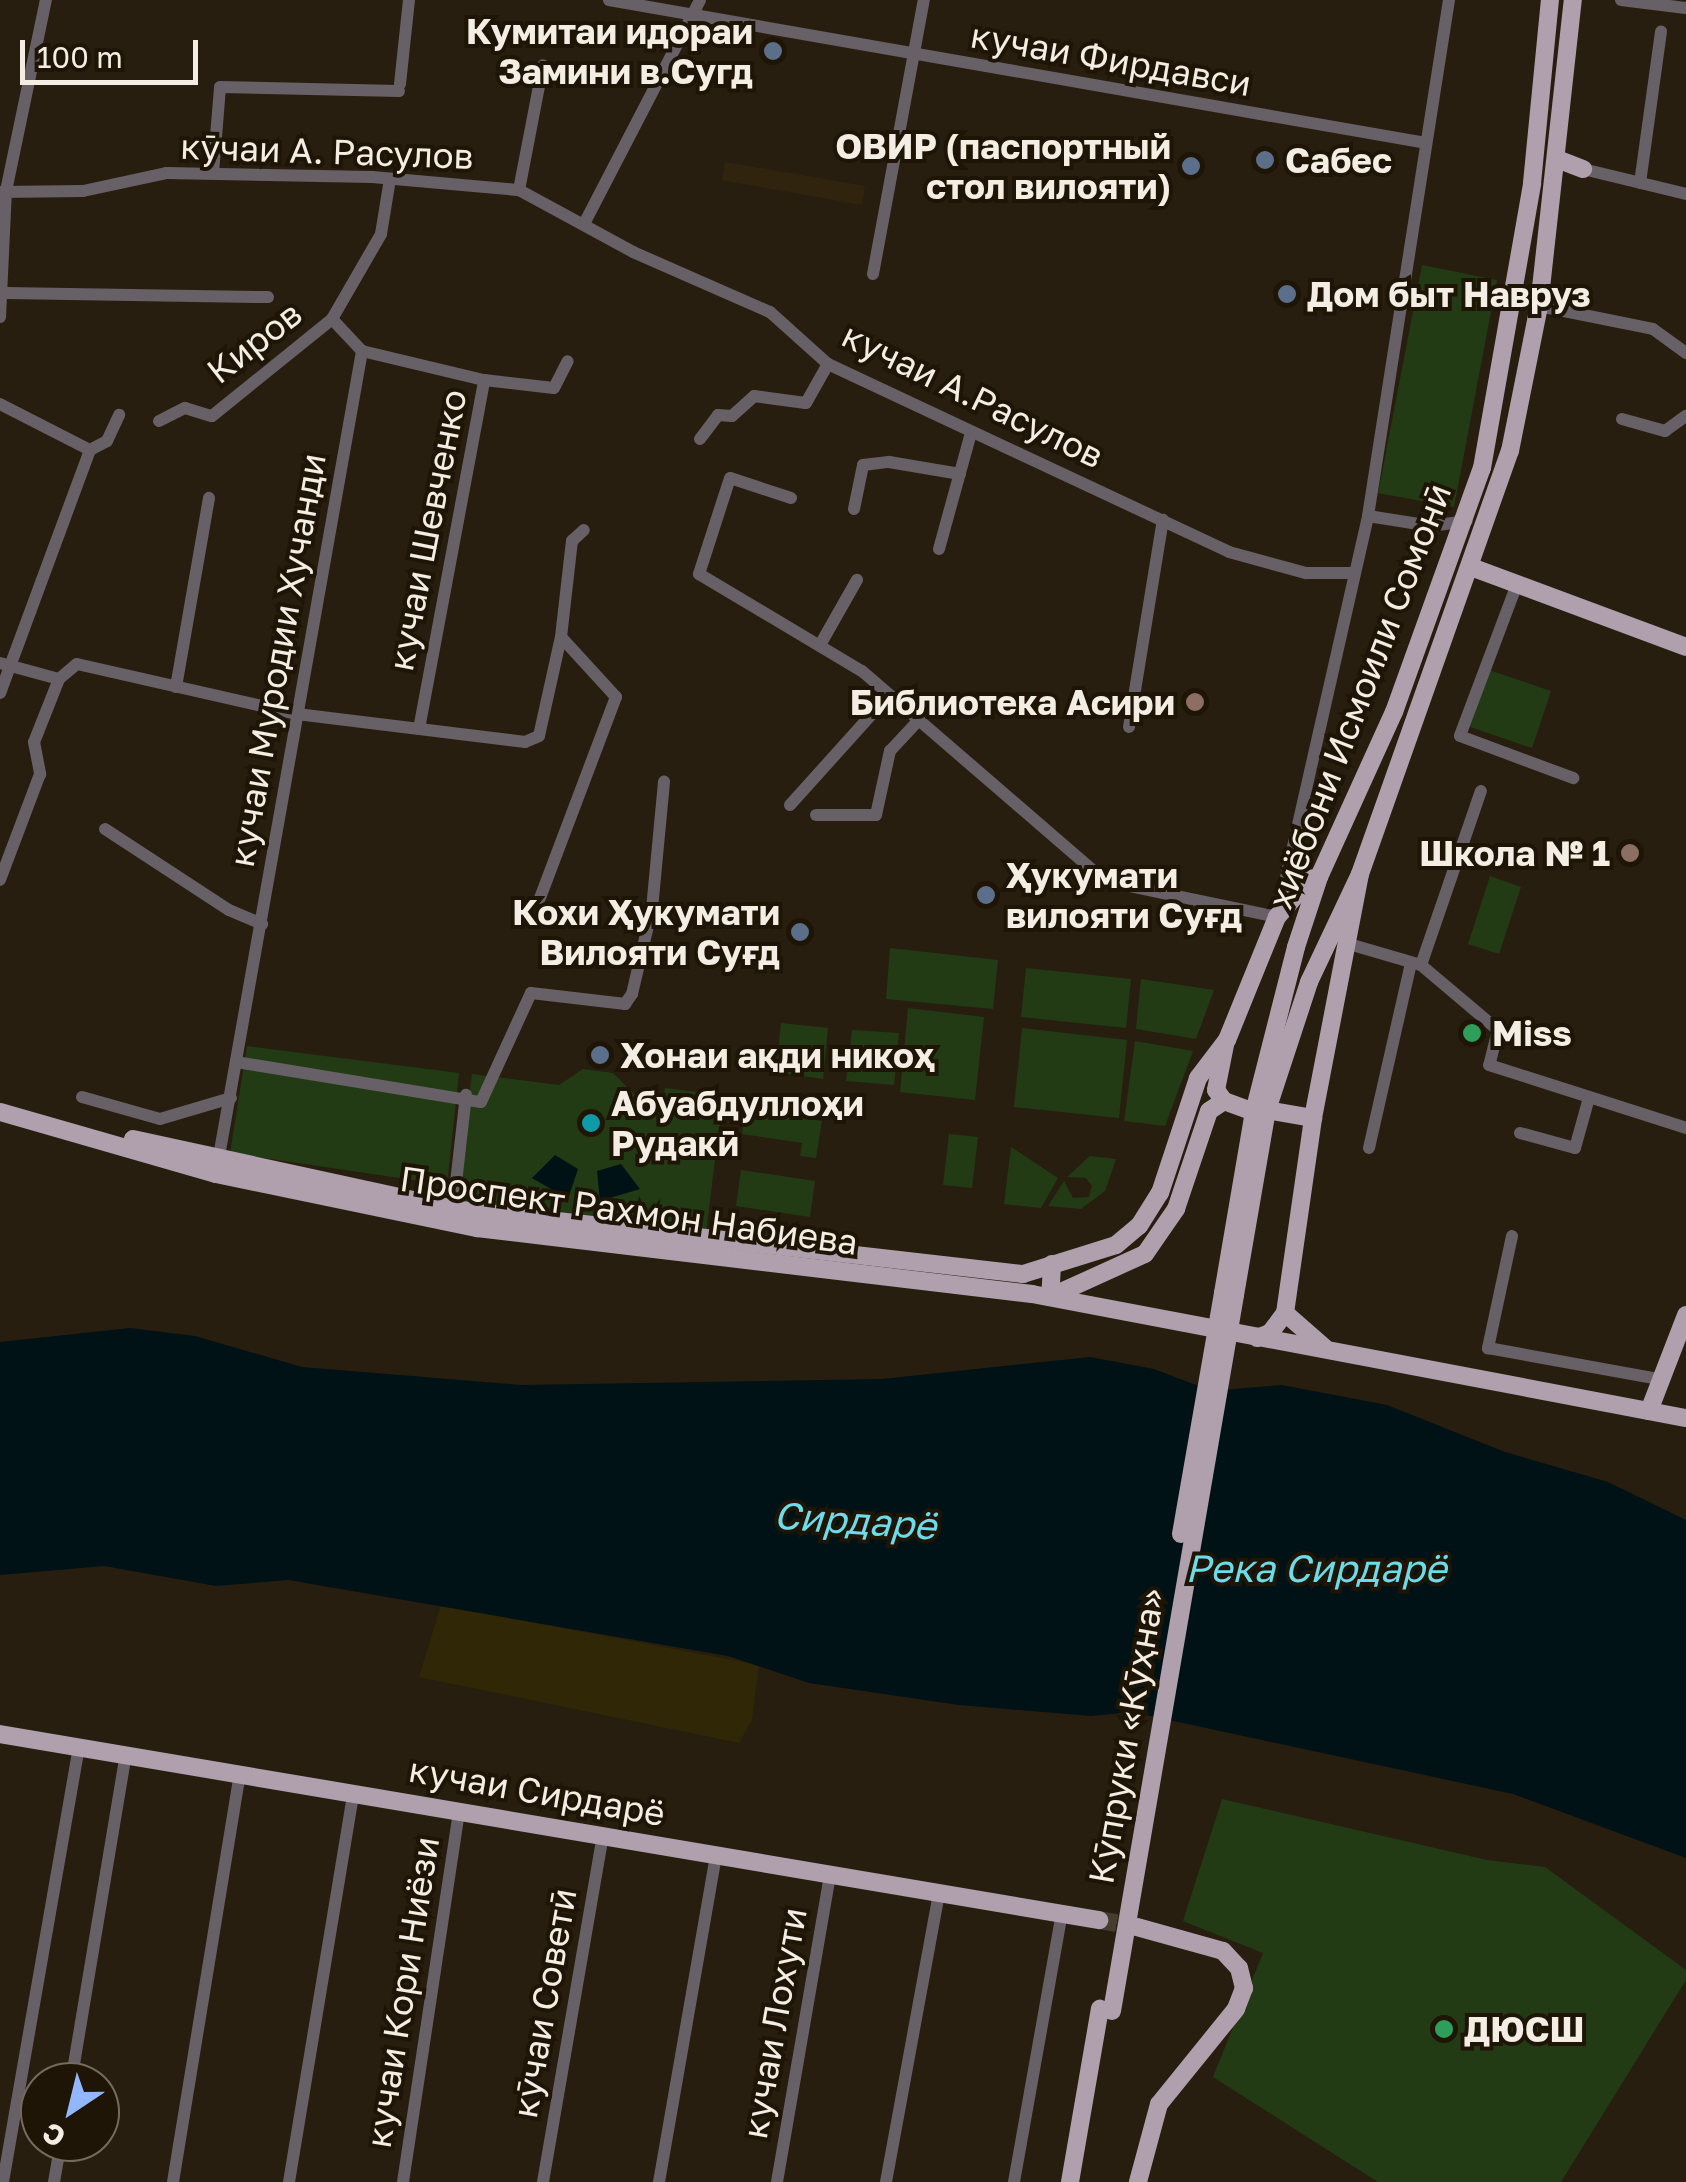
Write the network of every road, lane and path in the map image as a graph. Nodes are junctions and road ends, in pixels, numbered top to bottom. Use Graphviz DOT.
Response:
graph roads {
  1 [pos="46,0"];
  2 [pos="409,0"];
  3 [pos="609,0"];
  4 [pos="700,0"];
  5 [pos="924,0"];
  6 [pos="1448,0"];
  7 [pos="1550,0"];
  8 [pos="1573,0"];
  9 [pos="1621,0"];
  10 [pos="1682,5"];
  11 [pos="688,14"];
  12 [pos="1661,30"];
  13 [pos="915,55"];
  14 [pos="544,66"];
  15 [pos="1426,144"];
  16 [pos="1557,159"];
  17 [pos="1583,169"];
  18 [pos="212,173"];
  19 [pos="390,178"];
  20 [pos="1640,183"];
  21 [pos="519,190"];
  22 [pos="3,192"];
  23 [pos="1686,194"];
  24 [pos="584,224"];
  25 [pos="1524,224"];
  26 [pos="1549,230"];
  27 [pos="873,274"];
  28 [pos="6,293"];
  29 [pos="268,297"];
  30 [pos="1539,306"];
  31 [pos="0,317"];
  32 [pos="332,318"];
  33 [pos="362,351"];
  34 [pos="1686,352"];
  35 [pos="568,361"];
  36 [pos="828,364"];
  37 [pos="484,380"];
  38 [pos="0,404"];
  39 [pos="119,415"];
  40 [pos="1686,416"];
  41 [pos="1622,419"];
  42 [pos="160,421"];
  43 [pos="972,433"];
  44 [pos="700,440"];
  45 [pos="90,450"];
  46 [pos="960,474"];
  47 [pos="210,498"];
  48 [pos="792,498"];
  49 [pos="854,508"];
  50 [pos="1368,516"];
  51 [pos="1163,520"];
  52 [pos="1467,521"];
  53 [pos="584,530"];
  54 [pos="939,549"];
  55 [pos="1471,567"];
  56 [pos="1354,573"];
  57 [pos="857,580"];
  58 [pos="1517,584"];
  59 [pos="561,637"];
  60 [pos="820,646"];
  61 [pos="1686,647"];
  62 [pos="0,663"];
  63 [pos="14,668"];
  64 [pos="58,680"];
  65 [pos="176,687"];
  66 [pos="0,693"];
  67 [pos="889,695"];
  68 [pos="297,714"];
  69 [pos="918,722"];
  70 [pos="1129,727"];
  71 [pos="420,729"];
  72 [pos="1573,778"];
  73 [pos="664,782"];
  74 [pos="1480,791"];
  75 [pos="790,806"];
  76 [pos="816,815"];
  77 [pos="104,829"];
  78 [pos="1360,874"];
  79 [pos="1319,877"];
  80 [pos="0,880"];
  81 [pos="1347,893"];
  82 [pos="540,898"];
  83 [pos="1277,917"];
  84 [pos="262,924"];
  85 [pos="1349,944"];
  86 [pos="1416,964"];
  87 [pos="1226,1040"];
  88 [pos="236,1062"];
  89 [pos="466,1095"];
  90 [pos="82,1097"];
  91 [pos="231,1098"];
  92 [pos="1589,1098"];
  93 [pos="1224,1101"];
  94 [pos="0,1102"];
  95 [pos="1260,1111"];
  96 [pos="0,1112"];
  97 [pos="1313,1118"];
  98 [pos="1686,1128"];
  99 [pos="1520,1133"];
  100 [pos="1369,1148"];
  101 [pos="217,1168"];
  102 [pos="453,1208"];
  103 [pos="1512,1236"];
  104 [pos="1052,1264"];
  105 [pos="1050,1297"];
  106 [pos="1285,1313"];
  107 [pos="1686,1315"];
  108 [pos="1256,1338"];
  109 [pos="1334,1352"];
  110 [pos="1659,1379"];
  111 [pos="1649,1410"];
  112 [pos="1686,1418"];
  113 [pos="0,1734"];
  114 [pos="79,1746"];
  115 [pos="126,1754"];
  116 [pos="240,1774"];
  117 [pos="354,1791"];
  118 [pos="460,1810"];
  119 [pos="604,1834"];
  120 [pos="716,1856"];
  121 [pos="830,1874"];
  122 [pos="939,1893"];
  123 [pos="1062,1913"];
  124 [pos="1099,1920"];
  125 [pos="1138,1927"];
  126 [pos="1106,2010"];
  127 [pos="74,2062"];
  128 [pos="3,2182"];
  129 [pos="173,2182"];
  130 [pos="289,2182"];
  131 [pos="403,2182"];
  132 [pos="544,2182"];
  133 [pos="659,2182"];
  134 [pos="777,2182"];
  135 [pos="886,2182"];
  136 [pos="1014,2182"];
  137 [pos="1070,2182"];
  138 [pos="1080,2182"];
  139 [pos="1138,2182"];
  1 -- 22 [label="street"];
  2 -- 18 [label="street"];
  3 -- 11 [label="street, кучаи Фирдавси"];
  4 -- 11 [label="street"];
  5 -- 13 [label="street"];
  6 -- 15 [label="street"];
  7 -- 25 [label="main road, хиёбони Исмоили Сомонӣ"];
  8 -- 16 [label="main road"];
  9 -- 10 [label="street"];
  11 -- 13 [label="street, кучаи Фирдавси"];
  11 -- 24 [label="street"];
  12 -- 20 [label="street"];
  13 -- 15 [label="street, кучаи Фирдавси"];
  13 -- 27 [label="street"];
  14 -- 21 [label="street"];
  15 -- 50 [label="street"];
  16 -- 17 [label="main road"];
  16 -- 26 [label="main road"];
  17 -- 20 [label="street"];
  18 -- 19 [label="street, кӯчаи А. Расулов"];
  18 -- 22 [label="street, кӯчаи А. Расулов"];
  19 -- 21 [label="street, кӯчаи А. Расулов"];
  19 -- 32 [label="street"];
  20 -- 23 [label="street"];
  21 -- 24 [label="street, кӯчаи А. Расулов"];
  22 -- 28 [label="street"];
  24 -- 36 [label="street, кучаи А.Расулов"];
  25 -- 26 [label="main road"];
  25 -- 52 [label="main road, хиёбони Исмоили Сомонӣ"];
  26 -- 30 [label="main road"];
  28 -- 29 [label="street"];
  28 -- 31 [label="street"];
  30 -- 34 [label="street"];
  30 -- 55 [label="main road"];
  32 -- 33 [label="street"];
  32 -- 42 [label="street, Киров"];
  33 -- 37 [label="street"];
  33 -- 68 [label="street, кучаи Муродии Хучанди"];
  35 -- 37 [label="street, кучаи Шевченко"];
  36 -- 43 [label="street, кучаи А.Расулов"];
  36 -- 44 [label="street"];
  37 -- 71 [label="street, кучаи Шевченко"];
  38 -- 45 [label="street"];
  39 -- 45 [label="street"];
  40 -- 41 [label="street"];
  43 -- 46 [label="street"];
  43 -- 51 [label="street, кучаи А.Расулов"];
  45 -- 63 [label="street"];
  46 -- 49 [label="street"];
  46 -- 54 [label="street"];
  47 -- 65 [label="street"];
  48 -- 60 [label="street"];
  50 -- 52 [label="street"];
  50 -- 56 [label="street"];
  51 -- 56 [label="street, кучаи А.Расулов"];
  51 -- 70 [label="street"];
  52 -- 79 [label="main road, хиёбони Исмоили Сомонӣ"];
  53 -- 59 [label="street"];
  55 -- 58 [label="main road"];
  55 -- 78 [label="main road"];
  56 -- 83 [label="street"];
  57 -- 60 [label="street"];
  58 -- 61 [label="main road"];
  58 -- 72 [label="street"];
  59 -- 71 [label="street"];
  59 -- 82 [label="street"];
  60 -- 67 [label="street"];
  62 -- 63 [label="street"];
  63 -- 64 [label="street"];
  63 -- 66 [label="street"];
  64 -- 65 [label="street"];
  64 -- 80 [label="street"];
  65 -- 68 [label="street"];
  67 -- 69 [label="street"];
  67 -- 75 [label="street"];
  68 -- 71 [label="street"];
  68 -- 84 [label="street, кучаи Муродии Хучанди"];
  69 -- 76 [label="street"];
  69 -- 83 [label="street"];
  73 -- 89 [label="street"];
  74 -- 86 [label="street"];
  77 -- 84 [label="street"];
  78 -- 81 [label="main road"];
  78 -- 85 [label="main road"];
  79 -- 81 [label="main road"];
  79 -- 83 [label="main road"];
  79 -- 95 [label="main road, хиёбони Исмоили Сомонӣ"];
  81 -- 95 [label="main road"];
  83 -- 87 [label="main road"];
  84 -- 88 [label="street, кучаи Муродии Хучанди"];
  85 -- 86 [label="street"];
  85 -- 97 [label="main road"];
  86 -- 92 [label="street"];
  86 -- 100 [label="street"];
  87 -- 93 [label="main road"];
  87 -- 104 [label="main road, Проспект Рахмон Набиева"];
  88 -- 89 [label="street"];
  88 -- 91 [label="street, кучаи Муродии Хучанди"];
  89 -- 102 [label="street"];
  90 -- 91 [label="street"];
  91 -- 101 [label="street, кучаи Муродии Хучанди"];
  92 -- 98 [label="street"];
  92 -- 99 [label="street"];
  93 -- 95 [label="main road"];
  93 -- 105 [label="main road"];
  94 -- 101 [label="main road, Проспект Рахмон Набиева"];
  95 -- 97 [label="main road"];
  95 -- 126 [label="main road, Кӯпруки «Кӯҳна», bridge"];
  96 -- 101 [label="main road, Проспект Рахмон Набиева"];
  97 -- 106 [label="main road"];
  101 -- 102 [label="main road, Проспект Рахмон Набиева"];
  101 -- 105 [label="main road, Проспект Рахмон Набиева"];
  102 -- 104 [label="main road, Проспект Рахмон Набиева"];
  103 -- 110 [label="street"];
  104 -- 105 [label="main road"];
  105 -- 108 [label="main road, Проспект Рахмон Набиева"];
  106 -- 108 [label="main road"];
  106 -- 109 [label="main road"];
  107 -- 110 [label="main road"];
  108 -- 109 [label="main road, Проспект Рахмон Набиева"];
  109 -- 111 [label="main road, Проспект Рахмон Набиева"];
  110 -- 111 [label="main road"];
  111 -- 112 [label="main road, Проспект Рахмон Набиева"];
  113 -- 114 [label="main road, кучаи Сирдарё"];
  114 -- 115 [label="main road, кучаи Сирдарё"];
  114 -- 128 [label="street"];
  115 -- 116 [label="main road, кучаи Сирдарё"];
  115 -- 127 [label="street"];
  116 -- 117 [label="main road, кучаи Сирдарё"];
  116 -- 129 [label="street"];
  117 -- 118 [label="main road, кучаи Сирдарё"];
  117 -- 130 [label="street"];
  118 -- 119 [label="main road, кучаи Сирдарё"];
  118 -- 131 [label="street, кучаи Кори Ниёзи"];
  119 -- 120 [label="main road, кучаи Сирдарё"];
  119 -- 132 [label="street, кӯчаи Советӣ"];
  120 -- 121 [label="main road, кучаи Сирдарё"];
  120 -- 133 [label="street"];
  121 -- 122 [label="main road, кучаи Сирдарё"];
  121 -- 134 [label="street, кучаи Лохути"];
  122 -- 123 [label="main road, кучаи Сирдарё"];
  122 -- 135 [label="street"];
  123 -- 124 [label="main road, кучаи Сирдарё"];
  123 -- 136 [label="street"];
  125 -- 139 [label="main road"];
  126 -- 137 [label="main road"];
  126 -- 138 [label="main road"];
}
